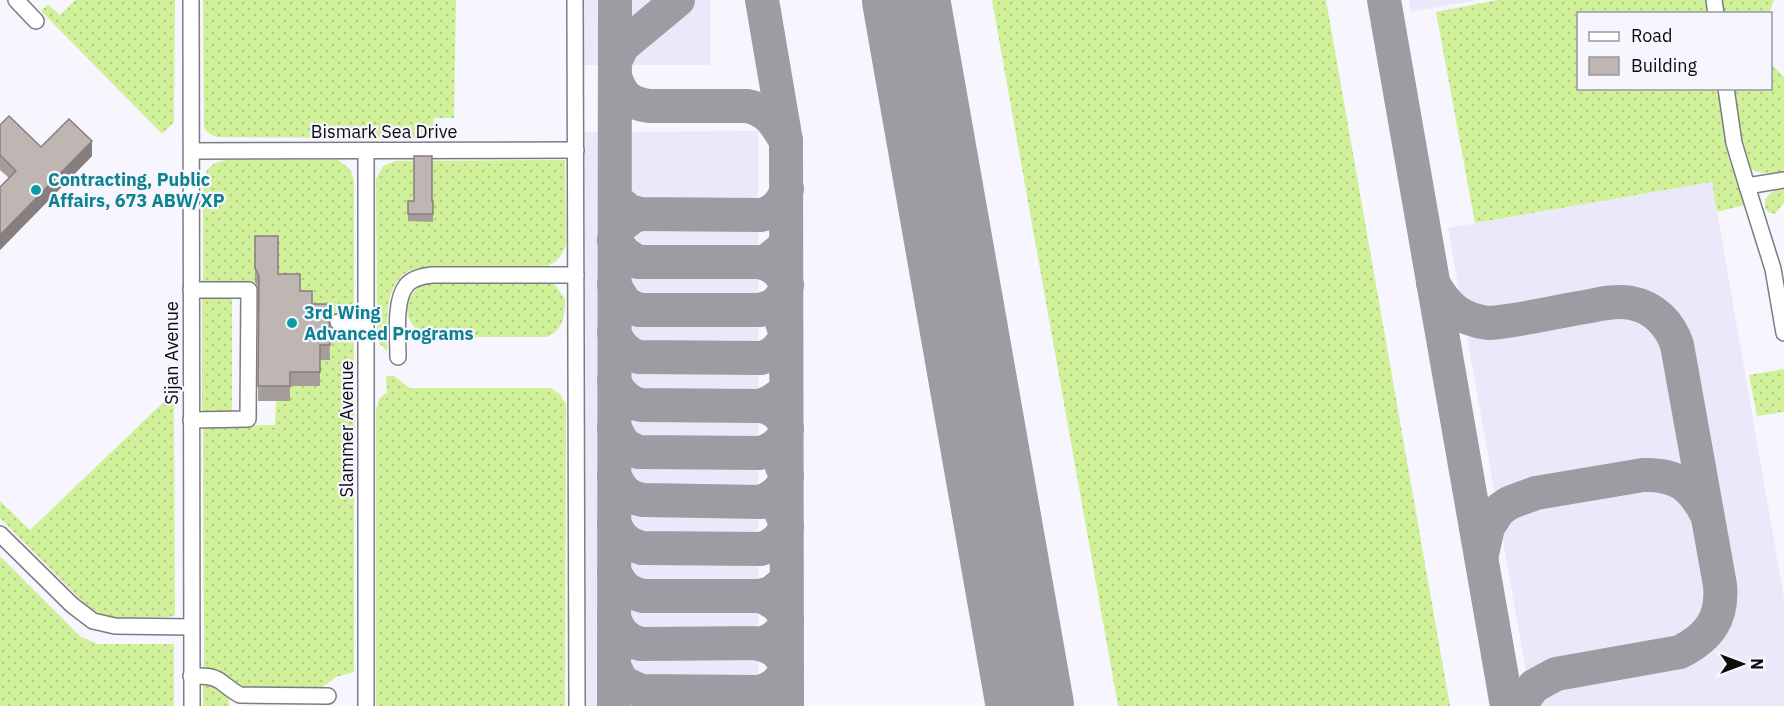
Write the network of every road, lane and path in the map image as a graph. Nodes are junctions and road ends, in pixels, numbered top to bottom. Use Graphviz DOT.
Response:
graph roads {
  1 [pos="16,0"];
  2 [pos="191,0"];
  3 [pos="575,0"];
  4 [pos="36,21"];
  5 [pos="1726,90"];
  6 [pos="576,150"];
  7 [pos="192,151"];
  8 [pos="366,152"];
  9 [pos="1784,180"];
  10 [pos="1747,186"];
  11 [pos="576,275"];
  12 [pos="191,290"];
  13 [pos="338,322"];
  14 [pos="366,323"];
  15 [pos="1784,333"];
  16 [pos="398,357"];
  17 [pos="191,420"];
  18 [pos="0,534"];
  19 [pos="191,627"];
  20 [pos="191,676"];
  21 [pos="328,696"];
  22 [pos="192,706"];
  23 [pos="366,706"];
  24 [pos="577,706"];
  1 -- 4 [label="street"];
  2 -- 7 [label="street, Sijan Avenue"];
  3 -- 6 [label="street"];
  5 -- 10 [label="street"];
  6 -- 8 [label="street, Bismark Sea Drive"];
  6 -- 11 [label="street"];
  7 -- 8 [label="street, Bismark Sea Drive"];
  7 -- 12 [label="street, Sijan Avenue"];
  8 -- 14 [label="street, Slammer Avenue"];
  9 -- 10 [label="street"];
  10 -- 15 [label="street"];
  11 -- 16 [label="street"];
  11 -- 24 [label="street"];
  12 -- 17 [label="street, Sijan Avenue"];
  12 -- 17 [label="street"];
  13 -- 14 [label="street"];
  14 -- 23 [label="street, Slammer Avenue"];
  17 -- 19 [label="street, Sijan Avenue"];
  18 -- 19 [label="street"];
  19 -- 20 [label="street, Sijan Avenue"];
  20 -- 21 [label="street"];
  20 -- 22 [label="street, Sijan Avenue"];
}
